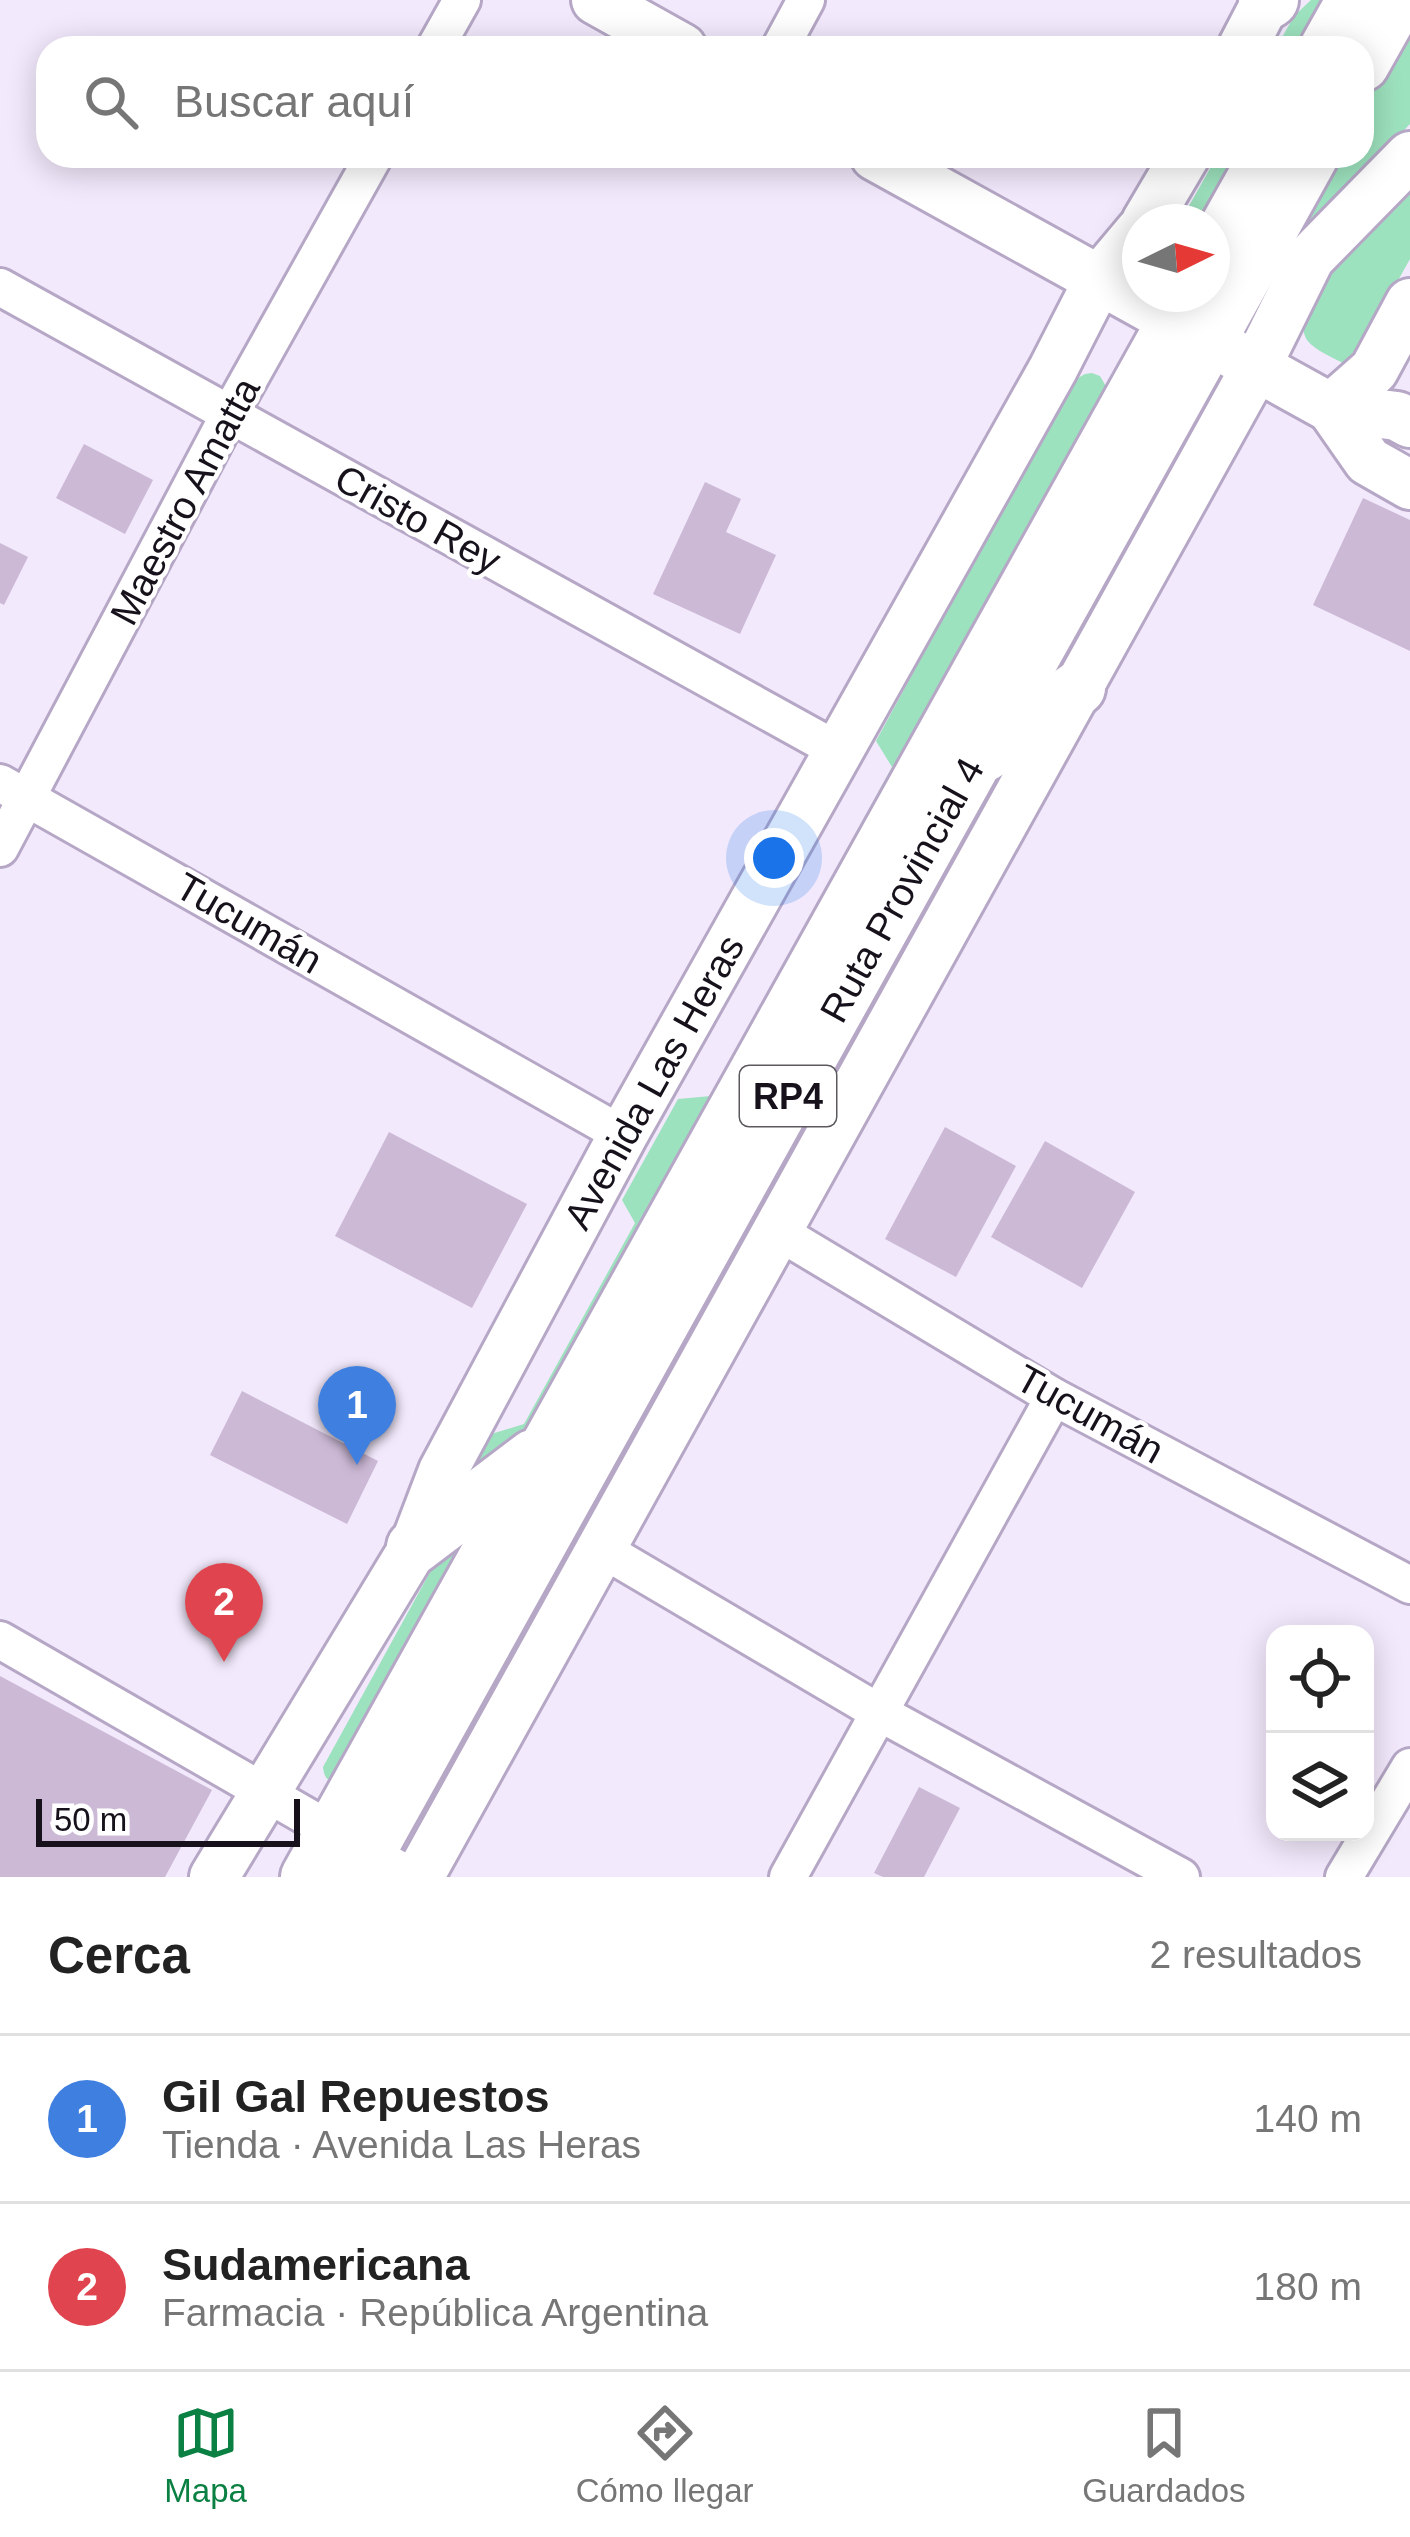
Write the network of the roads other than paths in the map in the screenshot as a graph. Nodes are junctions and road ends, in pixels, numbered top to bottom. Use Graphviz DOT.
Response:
graph roads {
  1 [pos="462,0"];
  2 [pos="596,0"];
  3 [pos="806,0"];
  4 [pos="1354,0"];
  5 [pos="1397,0"];
  6 [pos="442,36"];
  7 [pos="660,36"];
  8 [pos="786,36"];
  9 [pos="1334,36"];
  10 [pos="1374,42"];
  11 [pos="1410,156"];
  12 [pos="367,168"];
  13 [pos="896,168"];
  14 [pos="1178,168"];
  15 [pos="1260,168"];
  16 [pos="1302,168"];
  17 [pos="1157,204"];
  18 [pos="1230,222"];
  19 [pos="1122,252"];
  20 [pos="1098,281"];
  21 [pos="0,286"];
  22 [pos="1410,304"];
  23 [pos="1191,319"];
  24 [pos="1256,367"];
  25 [pos="1331,408"];
  26 [pos="229,415"];
  27 [pos="1410,423"];
  28 [pos="1410,484"];
  29 [pos="1078,688"];
  30 [pos="837,750"];
  31 [pos="973,762"];
  32 [pos="14,790"];
  33 [pos="0,848"];
  34 [pos="623,1135"];
  35 [pos="777,1231"];
  36 [pos="1054,1397"];
  37 [pos="549,1444"];
  38 [pos="414,1547"];
  39 [pos="600,1549"];
  40 [pos="1410,1585"];
  41 [pos="0,1640"];
  42 [pos="880,1713"];
  43 [pos="1410,1767"];
  44 [pos="263,1792"];
  45 [pos="366,1865"];
  46 [pos="214,1877"];
  47 [pos="788,1877"];
  48 [pos="1181,1877"];
  49 [pos="1344,1877"];
  1 -- 6 [label="street"];
  2 -- 7 [label="main road"];
  3 -- 8 [label="street"];
  4 -- 9 [label="main road"];
  5 -- 10 [label="main road"];
  11 -- 24 [label="main road"];
  12 -- 26 [label="street, Maestro Amatta"];
  13 -- 20 [label="main road"];
  14 -- 17 [label="main road"];
  15 -- 18 [label="main road"];
  16 -- 23 [label="main road, Ruta Provincial 4 / RP4"];
  19 -- 20 [label="main road, Avenida Las Heras"];
  20 -- 23 [label="main road"];
  20 -- 30 [label="main road, Avenida Las Heras"];
  21 -- 26 [label="street, Cristo Rey"];
  22 -- 25 [label="main road"];
  23 -- 24 [label="main road"];
  23 -- 31 [label="main road, Ruta Provincial 4 / RP4"];
  23 -- 37 [label="main road, Ruta Provincial 4 / RP4"];
  24 -- 25 [label="main road"];
  24 -- 29 [label="main road"];
  25 -- 27 [label="main road"];
  25 -- 28 [label="main road"];
  26 -- 30 [label="street, Cristo Rey"];
  26 -- 32 [label="street, Maestro Amatta"];
  29 -- 31 [label="main road"];
  29 -- 35 [label="main road"];
  30 -- 34 [label="main road, Avenida Las Heras"];
  31 -- 45 [label="main road, Ruta Provincial 4 / RP4"];
  32 -- 33 [label="street, Maestro Amatta"];
  32 -- 34 [label="street, Tucumán"];
  34 -- 38 [label="main road, Avenida Las Heras"];
  35 -- 36 [label="street, Tucumán"];
  35 -- 39 [label="main road"];
  36 -- 40 [label="street, Tucumán"];
  36 -- 42 [label="street"];
  37 -- 38 [label="main road"];
  37 -- 45 [label="main road, Ruta Provincial 4 / RP4"];
  38 -- 44 [label="main road, Avenida Las Heras"];
  39 -- 42 [label="street"];
  39 -- 45 [label="main road"];
  41 -- 44 [label="street"];
  42 -- 47 [label="street"];
  42 -- 48 [label="street"];
  43 -- 49 [label="street"];
  44 -- 45 [label="street"];
  44 -- 46 [label="main road, Avenida Las Heras"];
}
